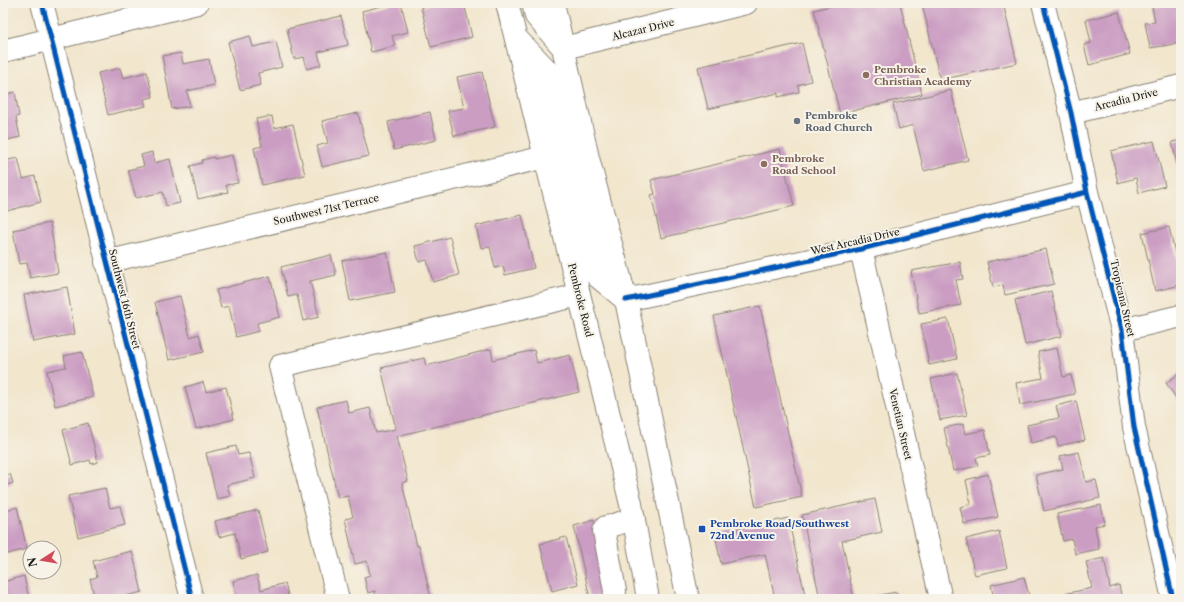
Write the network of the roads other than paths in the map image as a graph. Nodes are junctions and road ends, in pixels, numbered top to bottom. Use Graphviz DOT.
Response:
graph roads {
  1 [pos="42,3"];
  2 [pos="197,3"];
  3 [pos="507,3"];
  4 [pos="533,3"];
  5 [pos="553,3"];
  6 [pos="746,3"];
  7 [pos="1043,3"];
  8 [pos="516,38"];
  9 [pos="51,39"];
  10 [pos="564,48"];
  11 [pos="3,51"];
  12 [pos="1181,86"];
  13 [pos="1071,113"];
  14 [pos="545,157"];
  15 [pos="1087,192"];
  16 [pos="861,249"];
  17 [pos="106,262"];
  18 [pos="580,295"];
  19 [pos="626,300"];
  20 [pos="1181,316"];
  21 [pos="1122,330"];
  22 [pos="634,519"];
  23 [pos="192,599"];
  24 [pos="338,599"];
  25 [pos="614,599"];
  26 [pos="648,599"];
  27 [pos="688,599"];
  28 [pos="941,599"];
  29 [pos="1173,599"];
  1 -- 9 [label="street, Southwest 16th Street"];
  2 -- 9 [label="street"];
  3 -- 8 [label="street, Pembroke Road"];
  4 -- 10 [label="street"];
  5 -- 10 [label="street"];
  6 -- 10 [label="street, Alcazar Drive"];
  7 -- 13 [label="street, Tropicana Street"];
  8 -- 14 [label="street, Pembroke Road"];
  8 -- 19 [label="street"];
  9 -- 11 [label="street"];
  9 -- 17 [label="street, Southwest 16th Street"];
  10 -- 19 [label="street"];
  12 -- 13 [label="street, Arcadia Drive"];
  13 -- 15 [label="street, Tropicana Street"];
  14 -- 17 [label="street, Southwest 71st Terrace"];
  14 -- 18 [label="street, Pembroke Road"];
  15 -- 16 [label="street, West Arcadia Drive"];
  15 -- 21 [label="street, Tropicana Street"];
  16 -- 19 [label="street, West Arcadia Drive"];
  16 -- 28 [label="street, Venetian Street"];
  17 -- 23 [label="street, Southwest 16th Street"];
  18 -- 22 [label="street, Pembroke Road"];
  18 -- 24 [label="street"];
  19 -- 27 [label="street"];
  20 -- 21 [label="street"];
  21 -- 29 [label="street, Tropicana Street"];
  22 -- 25 [label="street"];
  22 -- 26 [label="street, Pembroke Road"];
}
